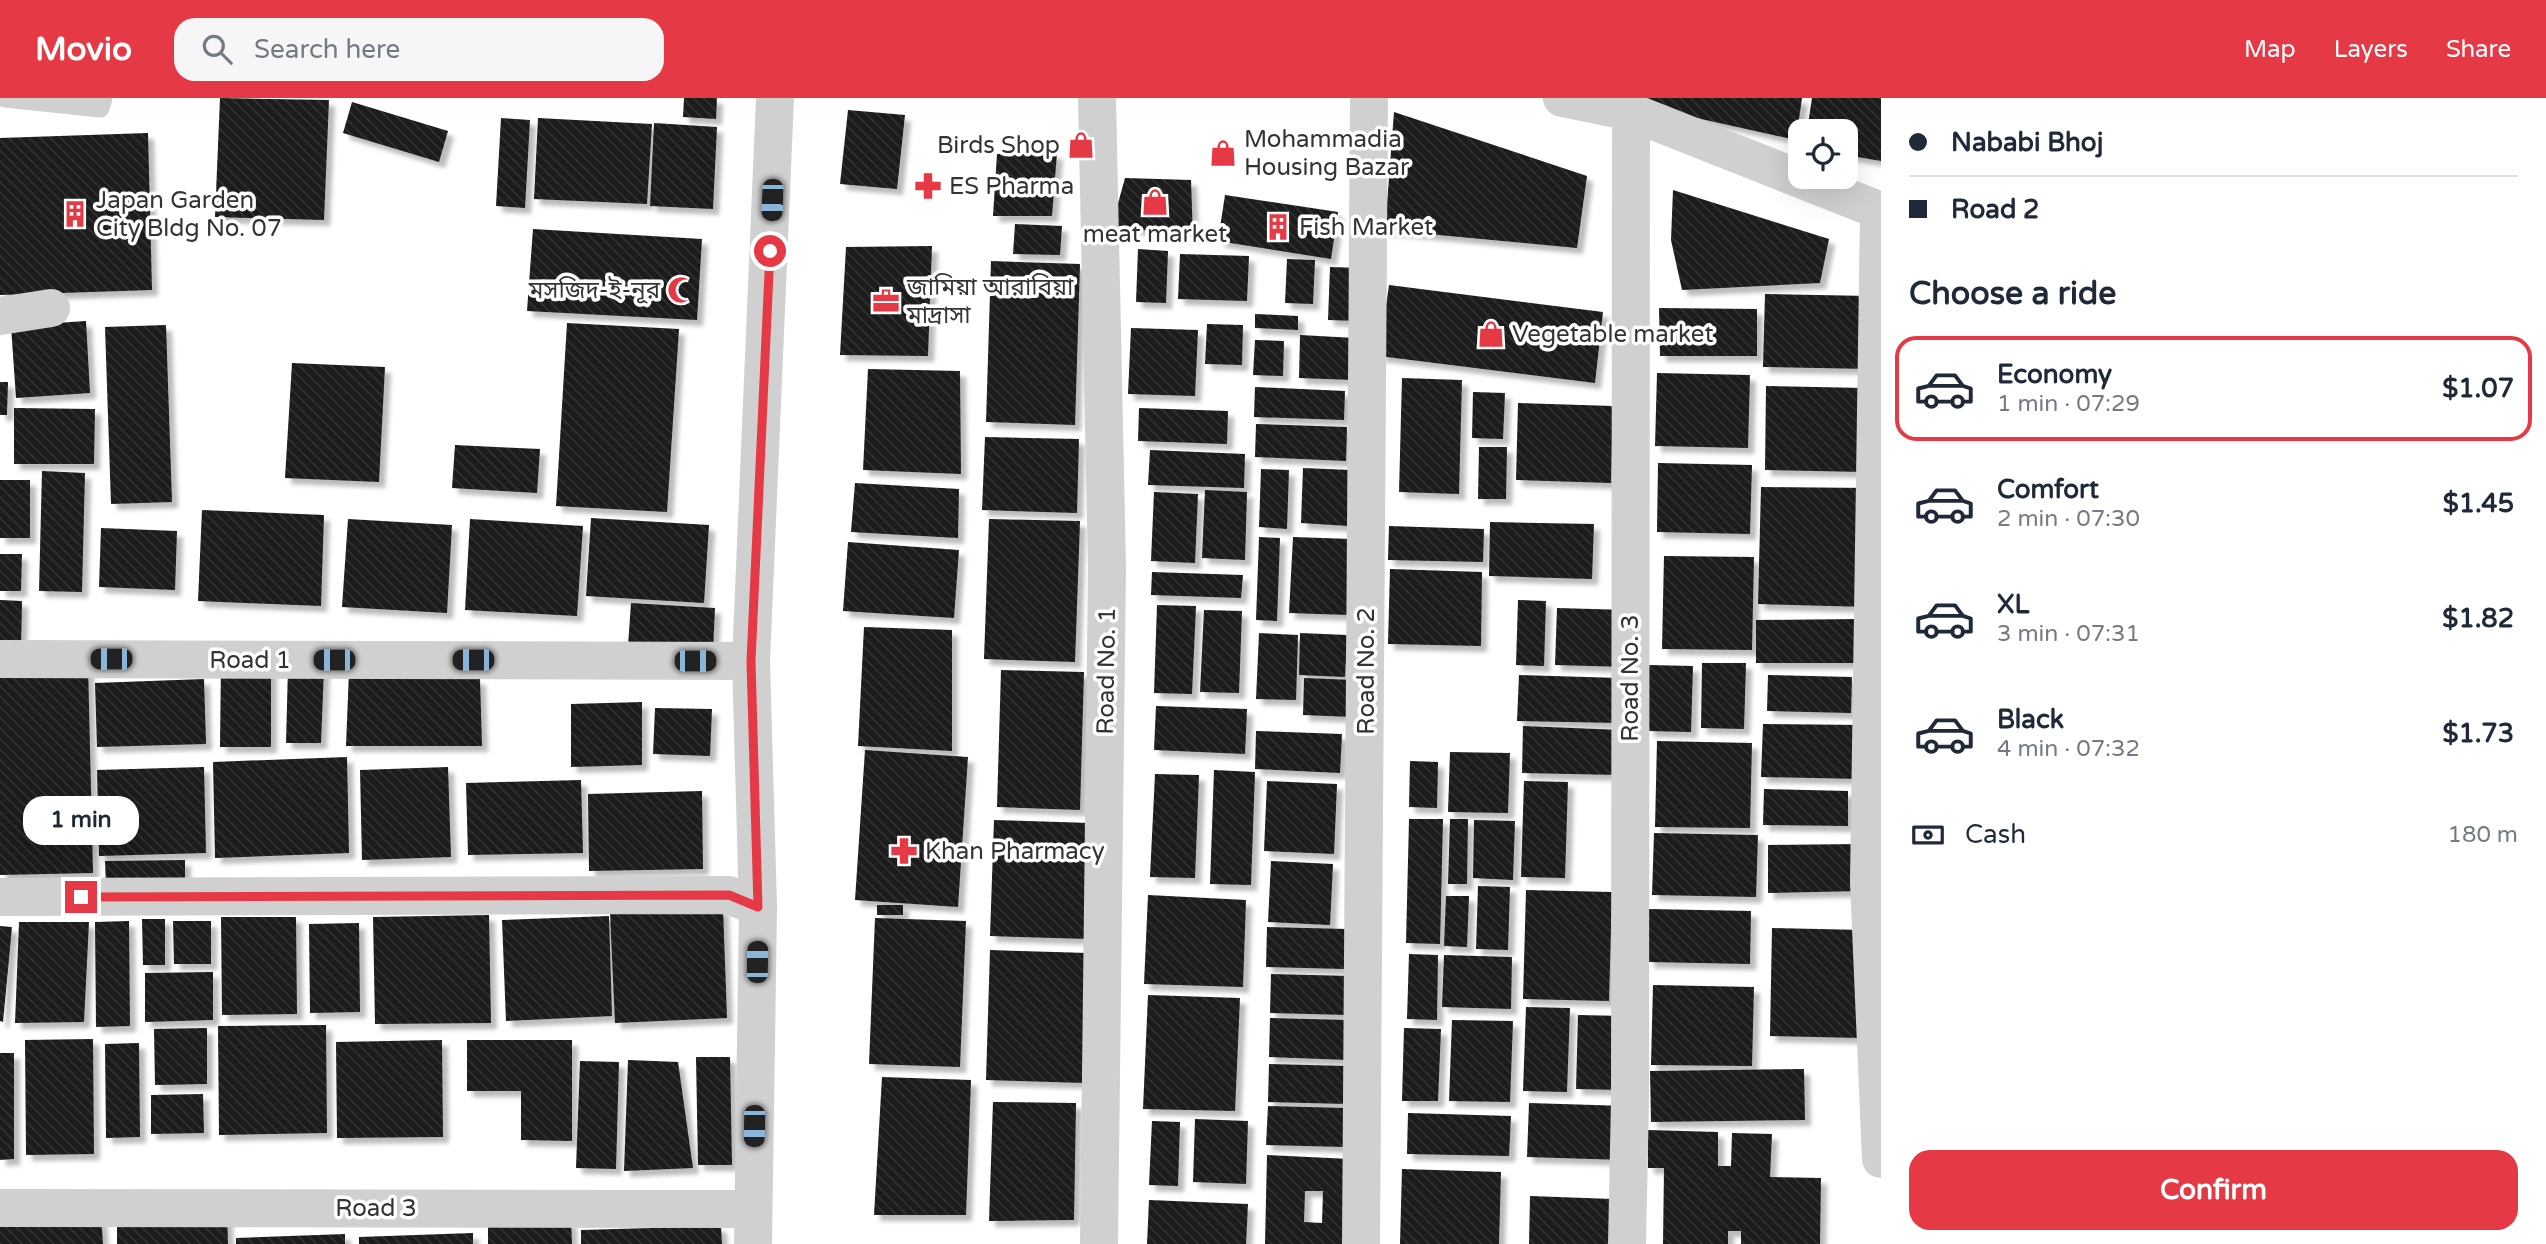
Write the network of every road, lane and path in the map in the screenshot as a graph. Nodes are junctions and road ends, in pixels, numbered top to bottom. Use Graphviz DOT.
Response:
graph roads {
  1 [pos="5,98"];
  2 [pos="103,98"];
  3 [pos="752,98"];
  4 [pos="775,98"];
  5 [pos="1097,98"];
  6 [pos="1369,98"];
  7 [pos="1562,98"];
  8 [pos="1630,112"];
  9 [pos="1880,211"];
  10 [pos="770,251"];
  11 [pos="51,308"];
  12 [pos="0,316"];
  13 [pos="0,659"];
  14 [pos="751,661"];
  15 [pos="1875,883"];
  16 [pos="0,897"];
  17 [pos="758,907"];
  18 [pos="1881,1158"];
  19 [pos="0,1208"];
  20 [pos="752,1226"];
  21 [pos="1099,1244"];
  22 [pos="1361,1244"];
  23 [pos="1627,1244"];
  1 -- 2 [label="lane"];
  3 -- 10 [label="street"];
  4 -- 10 [label="street"];
  5 -- 21 [label="street, Road No. 1"];
  6 -- 22 [label="street, Road No. 2"];
  7 -- 8 [label="street"];
  8 -- 9 [label="street"];
  8 -- 23 [label="street, Road No. 3"];
  9 -- 15 [label="street"];
  10 -- 14 [label="street"];
  11 -- 12 [label="street"];
  13 -- 14 [label="street, Road 1"];
  14 -- 17 [label="street"];
  15 -- 18 [label="street"];
  16 -- 17 [label="street"];
  17 -- 20 [label="street"];
  19 -- 20 [label="street, Road 3"];
}
